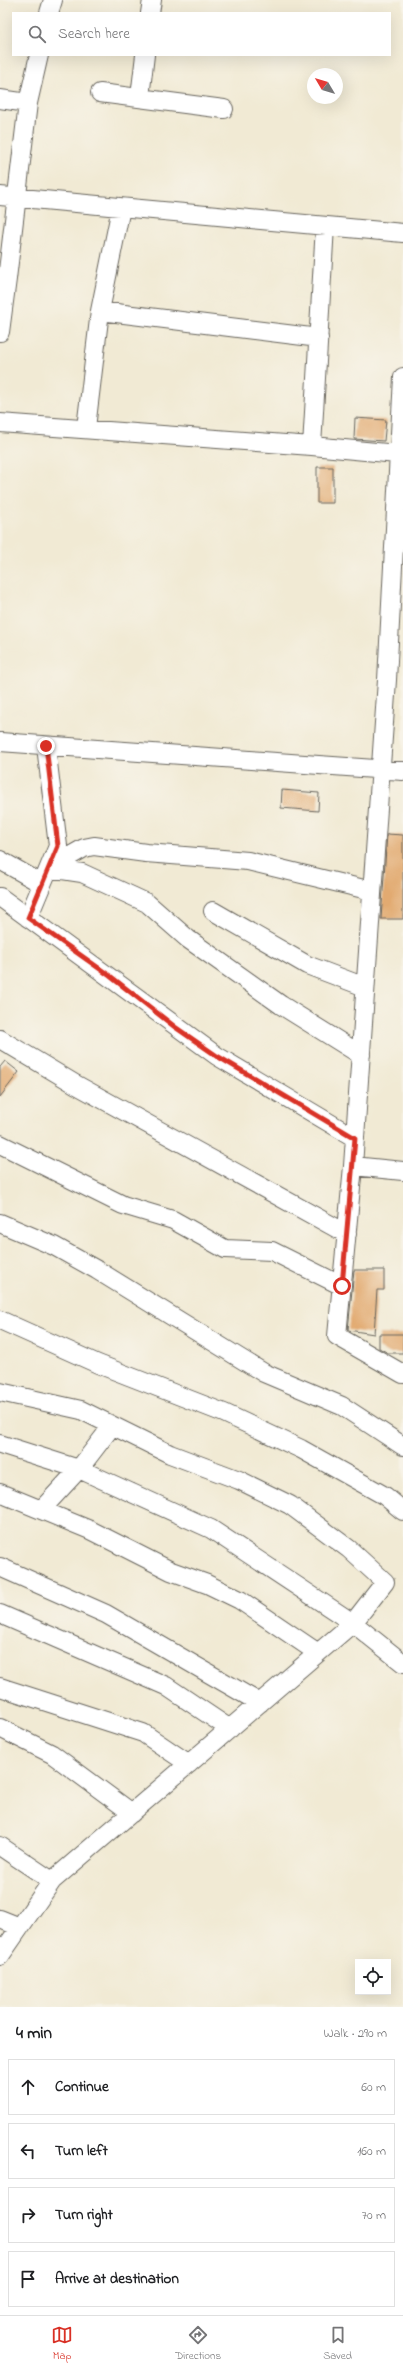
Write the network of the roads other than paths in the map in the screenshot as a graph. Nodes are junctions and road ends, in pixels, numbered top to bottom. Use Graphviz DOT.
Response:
graph roads {
  1 [pos="53,0"];
  2 [pos="152,0"];
  3 [pos="49,12"];
  4 [pos="150,12"];
  5 [pos="39,56"];
  6 [pos="145,56"];
  7 [pos="100,93"];
  8 [pos="140,97"];
  9 [pos="0,99"];
  10 [pos="28,103"];
  11 [pos="224,109"];
  12 [pos="8,197"];
  13 [pos="122,208"];
  14 [pos="326,226"];
  15 [pos="403,233"];
  16 [pos="4,278"];
  17 [pos="100,311"];
  18 [pos="0,332"];
  19 [pos="319,338"];
  20 [pos="403,376"];
  21 [pos="0,423"];
  22 [pos="86,428"];
  23 [pos="312,446"];
  24 [pos="397,454"];
  25 [pos="395,680"];
  26 [pos="0,742"];
  27 [pos="46,746"];
  28 [pos="380,769"];
  29 [pos="403,771"];
  30 [pos="0,860"];
  31 [pos="46,876"];
  32 [pos="372,892"];
  33 [pos="0,897"];
  34 [pos="213,911"];
  35 [pos="28,918"];
  36 [pos="365,988"];
  37 [pos="0,1039"];
  38 [pos="361,1055"];
  39 [pos="355,1138"];
  40 [pos="0,1144"];
  41 [pos="354,1166"];
  42 [pos="403,1171"];
  43 [pos="0,1223"];
  44 [pos="347,1234"];
  45 [pos="342,1286"];
  46 [pos="0,1320"];
  47 [pos="403,1374"];
  48 [pos="0,1392"];
  49 [pos="112,1426"];
  50 [pos="0,1444"];
  51 [pos="403,1446"];
  52 [pos="79,1469"];
  53 [pos="0,1493"];
  54 [pos="42,1509"];
  55 [pos="403,1511"];
  56 [pos="0,1567"];
  57 [pos="0,1614"];
  58 [pos="353,1623"];
  59 [pos="318,1653"];
  60 [pos="403,1663"];
  61 [pos="0,1687"];
  62 [pos="260,1703"];
  63 [pos="0,1728"];
  64 [pos="230,1729"];
  65 [pos="188,1764"];
  66 [pos="132,1813"];
  67 [pos="0,1846"];
  68 [pos="52,1882"];
  69 [pos="0,1919"];
  70 [pos="20,1927"];
  71 [pos="0,1956"];
  1 -- 3 [label="street"];
  2 -- 4 [label="street"];
  5 -- 10 [label="street"];
  6 -- 8 [label="street"];
  7 -- 8 [label="street"];
  8 -- 11 [label="street"];
  9 -- 10 [label="street"];
  10 -- 12 [label="street"];
  12 -- 13 [label="street"];
  12 -- 16 [label="street"];
  13 -- 14 [label="street"];
  13 -- 17 [label="street"];
  14 -- 15 [label="street"];
  14 -- 19 [label="street"];
  16 -- 18 [label="street"];
  17 -- 19 [label="street"];
  17 -- 22 [label="street"];
  19 -- 23 [label="street"];
  20 -- 24 [label="street"];
  21 -- 22 [label="street"];
  22 -- 23 [label="street"];
  23 -- 24 [label="street"];
  24 -- 25 [label="street"];
  25 -- 28 [label="street"];
  26 -- 27 [label="street"];
  27 -- 28 [label="street"];
  27 -- 31 [label="street"];
  28 -- 29 [label="street"];
  28 -- 32 [label="street"];
  30 -- 31 [label="street"];
  31 -- 32 [label="street"];
  31 -- 35 [label="street"];
  31 -- 38 [label="street"];
  32 -- 36 [label="street"];
  33 -- 35 [label="street"];
  34 -- 36 [label="street"];
  35 -- 39 [label="street"];
  36 -- 38 [label="street"];
  37 -- 44 [label="street"];
  38 -- 39 [label="street"];
  39 -- 41 [label="street"];
  40 -- 45 [label="street"];
  41 -- 42 [label="street"];
  41 -- 44 [label="street"];
  43 -- 51 [label="street"];
  44 -- 45 [label="street"];
  45 -- 47 [label="street"];
  46 -- 55 [label="street"];
  48 -- 49 [label="street"];
  49 -- 52 [label="street"];
  49 -- 58 [label="street"];
  50 -- 52 [label="street"];
  52 -- 54 [label="street"];
  52 -- 58 [label="street"];
  53 -- 54 [label="street"];
  54 -- 59 [label="street"];
  56 -- 62 [label="street"];
  57 -- 64 [label="street"];
  58 -- 59 [label="street"];
  58 -- 60 [label="street"];
  59 -- 62 [label="street"];
  61 -- 65 [label="street"];
  62 -- 64 [label="street"];
  63 -- 66 [label="street"];
  64 -- 65 [label="street"];
  65 -- 66 [label="street"];
  66 -- 68 [label="street"];
  67 -- 68 [label="street"];
  68 -- 70 [label="street"];
  69 -- 70 [label="street"];
  70 -- 71 [label="street"];
}
